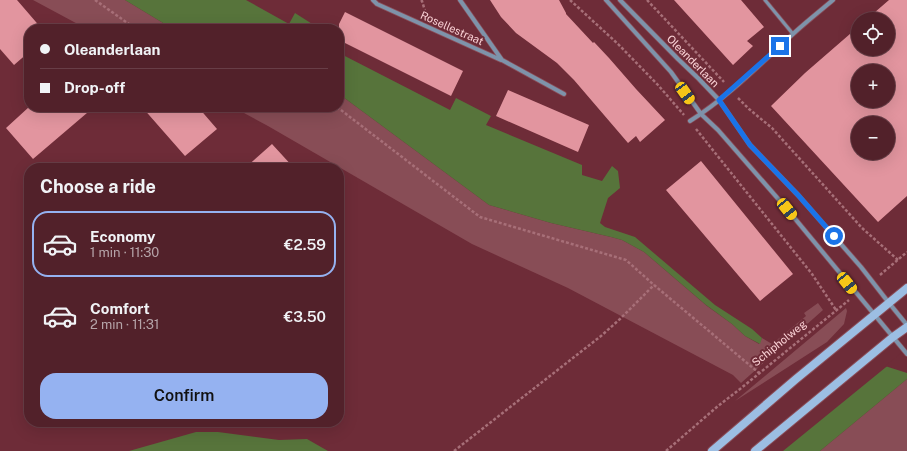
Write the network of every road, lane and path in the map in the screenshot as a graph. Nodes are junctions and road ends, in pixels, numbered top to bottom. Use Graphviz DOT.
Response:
graph roads {
  1 [pos="95,0"];
  2 [pos="373,0"];
  3 [pos="421,0"];
  4 [pos="460,0"];
  5 [pos="570,0"];
  6 [pos="606,0"];
  7 [pos="620,0"];
  8 [pos="647,0"];
  9 [pos="765,0"];
  10 [pos="833,0"];
  11 [pos="129,24"];
  12 [pos="423,25"];
  13 [pos="793,34"];
  14 [pos="502,60"];
  15 [pos="731,90"];
  16 [pos="564,94"];
  17 [pos="719,100"];
  18 [pos="344,112"];
  19 [pos="701,114"];
  20 [pos="690,121"];
  21 [pos="907,252"];
  22 [pos="898,260"];
  23 [pos="872,281"];
  24 [pos="654,285"];
  25 [pos="907,288"];
  26 [pos="857,294"];
  27 [pos="889,303"];
  28 [pos="836,310"];
  29 [pos="874,315"];
  30 [pos="907,326"];
  31 [pos="893,337"];
  32 [pos="907,354"];
  33 [pos="759,373"];
  34 [pos="454,451"];
  35 [pos="666,451"];
  36 [pos="712,451"];
  37 [pos="755,451"];
  1 -- 11 [label="path"];
  2 -- 12 [label="street, Rosellestraat"];
  3 -- 12 [label="path"];
  4 -- 14 [label="street, Rosellestraat"];
  5 -- 20 [label="path"];
  6 -- 19 [label="street, Oleanderlaan"];
  7 -- 17 [label="street, Oleanderlaan"];
  8 -- 15 [label="path, Oleanderlaan"];
  9 -- 13 [label="lane"];
  10 -- 13 [label="street"];
  12 -- 14 [label="street, Rosellestraat"];
  13 -- 15 [label="street"];
  14 -- 16 [label="street, Rosellestraat"];
  15 -- 17 [label="street"];
  15 -- 22 [label="path, Oleanderlaan"];
  17 -- 19 [label="street"];
  17 -- 23 [label="street, Oleanderlaan"];
  18 -- 24 [label="path"];
  19 -- 20 [label="street"];
  19 -- 26 [label="street, Oleanderlaan"];
  20 -- 28 [label="path"];
  21 -- 22 [label="path"];
  22 -- 23 [label="path"];
  23 -- 27 [label="street, Oleanderlaan"];
  24 -- 33 [label="path"];
  24 -- 34 [label="path"];
  25 -- 27 [label="main road"];
  26 -- 28 [label="path, Schipholweg"];
  26 -- 29 [label="street, Oleanderlaan"];
  27 -- 29 [label="main road"];
  27 -- 30 [label="street, Oleanderlaan"];
  28 -- 33 [label="path, Schipholweg"];
  29 -- 31 [label="street, Oleanderlaan"];
  29 -- 36 [label="main road"];
  30 -- 31 [label="main road"];
  31 -- 32 [label="street, Oleanderlaan"];
  31 -- 37 [label="main road"];
  33 -- 35 [label="path, Schipholweg"];
}
